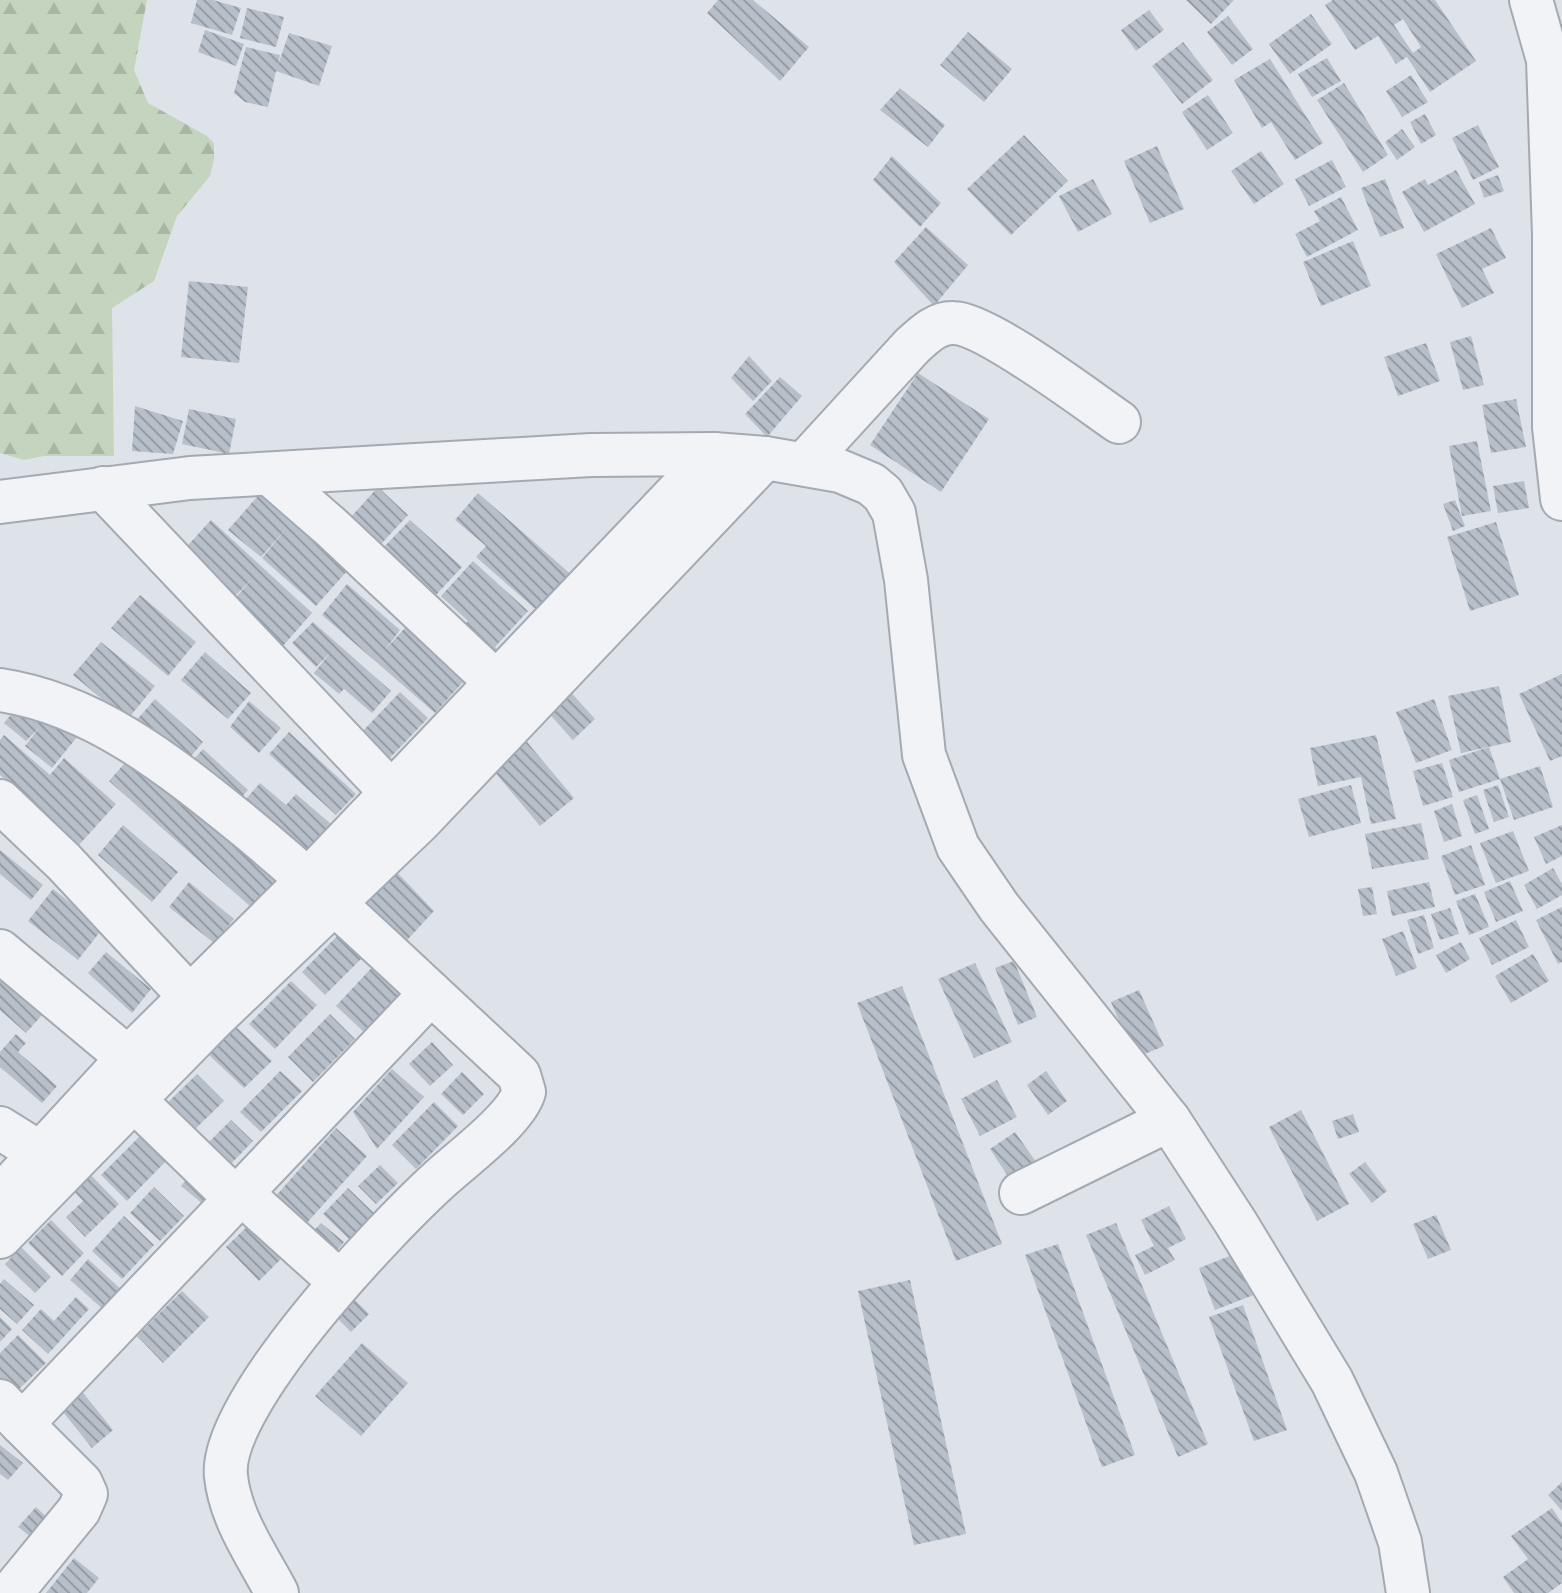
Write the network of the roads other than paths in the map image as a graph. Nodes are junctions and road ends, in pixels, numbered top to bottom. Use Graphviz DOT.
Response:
graph roads {
  1 [pos="1531,0"];
  2 [pos="1555,56"];
  3 [pos="1119,422"];
  4 [pos="714,454"];
  5 [pos="785,461"];
  6 [pos="270,474"];
  7 [pos="103,488"];
  8 [pos="1562,499"];
  9 [pos="0,502"];
  10 [pos="497,683"];
  11 [pos="0,690"];
  12 [pos="391,792"];
  13 [pos="0,801"];
  14 [pos="322,891"];
  15 [pos="0,951"];
  16 [pos="431,993"];
  17 [pos="200,1008"];
  18 [pos="128,1058"];
  19 [pos="134,1100"];
  20 [pos="1169,1120"];
  21 [pos="0,1128"];
  22 [pos="40,1153"];
  23 [pos="1021,1193"];
  24 [pos="237,1195"];
  25 [pos="0,1197"];
  26 [pos="0,1237"];
  27 [pos="340,1282"];
  28 [pos="11,1412"];
  29 [pos="11,1593"];
  30 [pos="277,1593"];
  31 [pos="1408,1593"];
  1 -- 2 [label="street"];
  2 -- 8 [label="street"];
  3 -- 5 [label="street"];
  4 -- 5 [label="street"];
  4 -- 6 [label="street"];
  4 -- 10 [label="street"];
  5 -- 14 [label="street"];
  5 -- 20 [label="street"];
  6 -- 7 [label="street"];
  6 -- 10 [label="street"];
  7 -- 9 [label="street"];
  7 -- 12 [label="street"];
  10 -- 12 [label="street"];
  11 -- 14 [label="street"];
  12 -- 14 [label="street"];
  13 -- 17 [label="street"];
  14 -- 16 [label="street"];
  14 -- 17 [label="street"];
  15 -- 18 [label="street"];
  16 -- 24 [label="street"];
  16 -- 27 [label="street"];
  17 -- 18 [label="street"];
  17 -- 19 [label="street"];
  18 -- 22 [label="street"];
  19 -- 24 [label="street"];
  19 -- 26 [label="street"];
  20 -- 23 [label="street"];
  20 -- 31 [label="street"];
  21 -- 22 [label="street"];
  22 -- 25 [label="street"];
  24 -- 27 [label="street"];
  24 -- 28 [label="street"];
  27 -- 30 [label="street"];
  28 -- 29 [label="street"];
}
